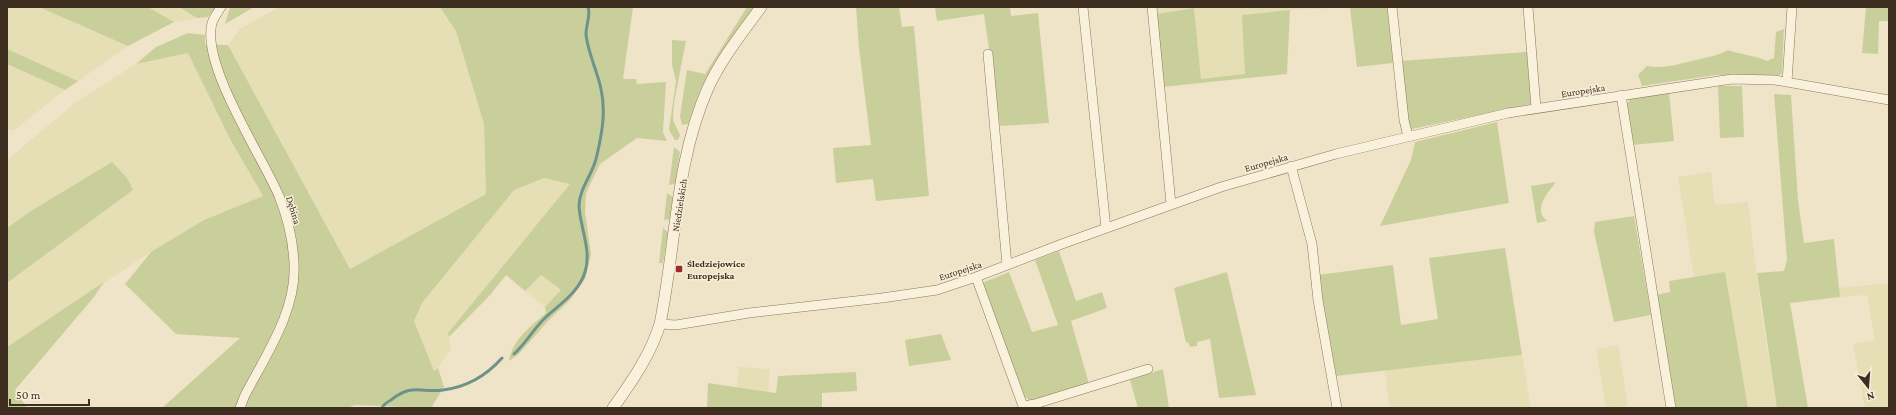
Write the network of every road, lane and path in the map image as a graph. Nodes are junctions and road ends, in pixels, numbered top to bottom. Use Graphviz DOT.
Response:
graph roads {
  1 [pos="221,7"];
  2 [pos="761,7"];
  3 [pos="1083,7"];
  4 [pos="1152,7"];
  5 [pos="1392,7"];
  6 [pos="1528,7"];
  7 [pos="1792,7"];
  8 [pos="988,54"];
  9 [pos="1787,82"];
  10 [pos="1621,95"];
  11 [pos="1889,100"];
  12 [pos="1536,108"];
  13 [pos="1408,136"];
  14 [pos="1291,166"];
  15 [pos="1171,204"];
  16 [pos="1106,228"];
  17 [pos="1007,265"];
  18 [pos="976,277"];
  19 [pos="660,324"];
  20 [pos="1148,369"];
  21 [pos="240,408"];
  22 [pos="613,408"];
  23 [pos="1337,408"];
  24 [pos="1671,408"];
  1 -- 21 [label="street, Dębina"];
  2 -- 19 [label="street, Niedzielskich"];
  3 -- 16 [label="street"];
  4 -- 15 [label="street"];
  5 -- 13 [label="street"];
  6 -- 12 [label="street"];
  7 -- 9 [label="street"];
  8 -- 17 [label="street"];
  9 -- 10 [label="street, Europejska"];
  9 -- 11 [label="street, Europejska"];
  10 -- 12 [label="street, Europejska"];
  10 -- 24 [label="street"];
  12 -- 13 [label="street, Europejska"];
  13 -- 14 [label="street, Europejska"];
  14 -- 15 [label="street, Europejska"];
  14 -- 23 [label="street"];
  15 -- 16 [label="street, Europejska"];
  16 -- 17 [label="street, Europejska"];
  17 -- 18 [label="street, Europejska"];
  18 -- 19 [label="street, Europejska"];
  18 -- 20 [label="street"];
  19 -- 22 [label="street, Niedzielskich"];
}
